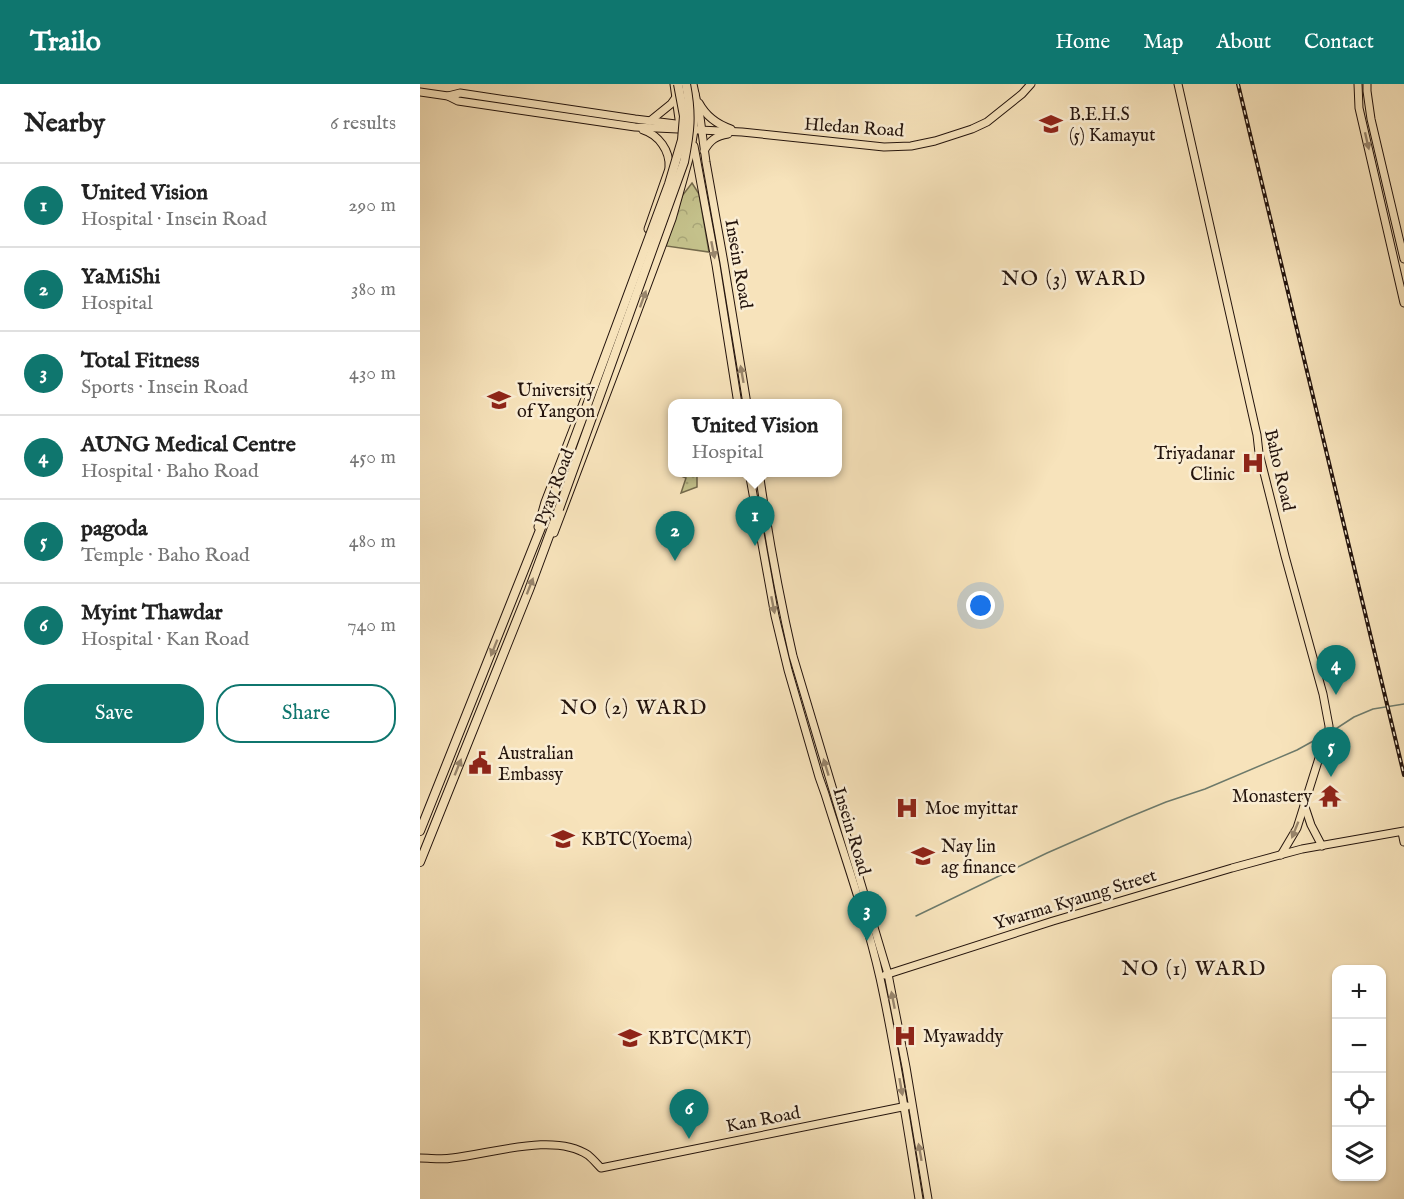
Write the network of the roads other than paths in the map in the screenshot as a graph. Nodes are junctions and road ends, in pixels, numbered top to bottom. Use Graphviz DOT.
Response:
graph roads {
  1 [pos="676,84"];
  2 [pos="686,84"];
  3 [pos="693,84"];
  4 [pos="1031,84"];
  5 [pos="1178,84"];
  6 [pos="1358,84"];
  7 [pos="1367,84"];
  8 [pos="420,92"];
  9 [pos="695,94"];
  10 [pos="448,96"];
  11 [pos="676,97"];
  12 [pos="650,121"];
  13 [pos="680,127"];
  14 [pos="635,128"];
  15 [pos="697,130"];
  16 [pos="742,132"];
  17 [pos="704,151"];
  18 [pos="669,171"];
  19 [pos="699,178"];
  20 [pos="684,179"];
  21 [pos="649,227"];
  22 [pos="667,232"];
  23 [pos="1404,259"];
  24 [pos="1404,303"];
  25 [pos="737,399"];
  26 [pos="746,399"];
  27 [pos="750,477"];
  28 [pos="760,477"];
  29 [pos="539,534"];
  30 [pos="545,547"];
  31 [pos="1304,802"];
  32 [pos="420,831"];
  33 [pos="1403,831"];
  34 [pos="1404,842"];
  35 [pos="424,846"];
  36 [pos="1322,846"];
  37 [pos="1281,855"];
  38 [pos="420,862"];
  39 [pos="888,974"];
  40 [pos="880,977"];
  41 [pos="908,1105"];
  42 [pos="420,1158"];
  43 [pos="919,1199"];
  44 [pos="928,1199"];
  1 -- 11 [label="main road, Pyay Road"];
  1 -- 29 [label="highway, Pyay Road, bridge"];
  2 -- 30 [label="highway, Pyay Road, bridge"];
  3 -- 9 [label="main road, Pyay Road"];
  4 -- 16 [label="main road, Hledan Road"];
  5 -- 31 [label="main road, Baho Road"];
  6 -- 24 [label="main road, one-way"];
  7 -- 23 [label="main road"];
  8 -- 10 [label="main road"];
  9 -- 15 [label="main road, Pyay Road"];
  9 -- 16 [label="main road"];
  10 -- 12 [label="main road"];
  10 -- 14 [label="main road"];
  11 -- 12 [label="main road"];
  11 -- 13 [label="main road, Pyay Road"];
  11 -- 15 [label="main road, Pyay Road"];
  12 -- 13 [label="main road"];
  13 -- 14 [label="main road"];
  13 -- 15 [label="main road, Hledan Road"];
  13 -- 18 [label="main road, Pyay Road"];
  14 -- 18 [label="main road"];
  15 -- 16 [label="main road, Hledan Road"];
  15 -- 17 [label="main road, Insein Road"];
  15 -- 19 [label="main road, Insein Road"];
  15 -- 20 [label="main road, Pyay Road"];
  16 -- 17 [label="main road"];
  26 -- 17 [label="main road, Insein Road, one-way"];
  18 -- 21 [label="main road, Pyay Road"];
  19 -- 20 [label="main road"];
  19 -- 25 [label="main road, Insein Road, one-way"];
  20 -- 22 [label="main road, Pyay Road"];
  21 -- 22 [label="main road"];
  21 -- 29 [label="main road, Pyay Road"];
  30 -- 22 [label="main road, Pyay Road, one-way"];
  27 -- 40 [label="main road, Insein Road, one-way"];
  39 -- 28 [label="main road, Insein Road, one-way"];
  29 -- 32 [label="highway, Pyay Road, one-way"];
  35 -- 30 [label="highway, Pyay Road, one-way"];
  31 -- 36 [label="main road"];
  31 -- 37 [label="main road, Baho Road, one-way"];
  33 -- 34 [label="main road"];
  33 -- 36 [label="main road, Ywarma Kyaung Street"];
  35 -- 38 [label="highway, Pyay Road"];
  36 -- 37 [label="main road, Ywarma Kyaung Street"];
  37 -- 39 [label="main road, Ywarma Kyaung Street"];
  39 -- 40 [label="main road, Ywarma Kyaung Street"];
  41 -- 39 [label="main road, Insein Road, one-way"];
  40 -- 41 [label="main road, Insein Road, one-way"];
  41 -- 42 [label="main road, Kan Road"];
  41 -- 43 [label="main road, Insein Road"];
  44 -- 41 [label="main road, Insein Road, one-way"];
}
